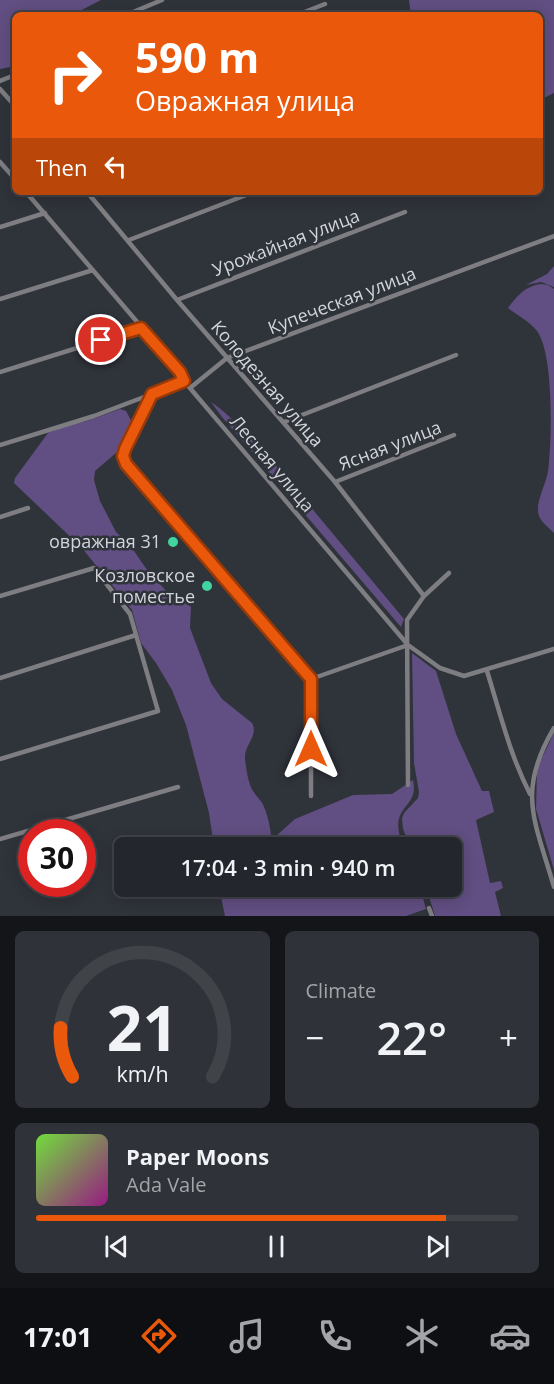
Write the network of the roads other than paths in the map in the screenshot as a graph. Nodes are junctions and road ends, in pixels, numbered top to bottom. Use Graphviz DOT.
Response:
graph roads {
  1 [pos="162,0"];
  2 [pos="325,4"];
  3 [pos="133,12"];
  4 [pos="305,12"];
  5 [pos="0,89"];
  6 [pos="12,103"];
  7 [pos="0,162"];
  8 [pos="12,176"];
  9 [pos="29,195"];
  10 [pos="90,195"];
  11 [pos="246,195"];
  12 [pos="405,212"];
  13 [pos="45,213"];
  14 [pos="0,227"];
  15 [pos="554,236"];
  16 [pos="129,240"];
  17 [pos="93,270"];
  18 [pos="0,299"];
  19 [pos="177,300"];
  20 [pos="141,328"];
  21 [pos="456,355"];
  22 [pos="227,358"];
  23 [pos="0,372"];
  24 [pos="184,381"];
  25 [pos="190,388"];
  26 [pos="152,394"];
  27 [pos="284,422"];
  28 [pos="454,435"];
  29 [pos="0,445"];
  30 [pos="335,482"];
  31 [pos="28,508"];
  32 [pos="0,517"];
  33 [pos="449,573"];
  34 [pos="0,596"];
  35 [pos="424,596"];
  36 [pos="136,636"];
  37 [pos="408,645"];
  38 [pos="554,649"];
  39 [pos="487,670"];
  40 [pos="0,678"];
  41 [pos="311,679"];
  42 [pos="554,728"];
  43 [pos="0,759"];
  44 [pos="408,785"];
  45 [pos="178,787"];
  46 [pos="530,794"];
  47 [pos="311,796"];
  48 [pos="0,838"];
  49 [pos="554,887"];
  50 [pos="429,908"];
  51 [pos="432,916"];
  1 -- 3 [label="street"];
  2 -- 4 [label="street"];
  5 -- 6 [label="street"];
  7 -- 8 [label="street"];
  9 -- 13 [label="street, Лесная улица"];
  10 -- 16 [label="street, Колодезная улица"];
  11 -- 16 [label="street"];
  12 -- 19 [label="street, Урожайная улица"];
  13 -- 14 [label="street"];
  13 -- 17 [label="street, Лесная улица"];
  15 -- 22 [label="street, Купеческая улица"];
  16 -- 19 [label="street, Колодезная улица"];
  17 -- 18 [label="street"];
  17 -- 20 [label="street, Лесная улица"];
  19 -- 22 [label="street, Колодезная улица"];
  20 -- 23 [label="street"];
  20 -- 24 [label="street, Лесная улица"];
  21 -- 27 [label="street"];
  22 -- 25 [label="street, Купеческая улица"];
  22 -- 27 [label="street, Колодезная улица"];
  24 -- 25 [label="street, Лесная улица"];
  24 -- 26 [label="street"];
  25 -- 37 [label="street, Лесная улица"];
  26 -- 29 [label="street"];
  26 -- 41 [label="street"];
  27 -- 30 [label="street, Колодезная улица"];
  28 -- 30 [label="street, Ясная улица"];
  30 -- 35 [label="street, Колодезная улица"];
  31 -- 32 [label="street"];
  33 -- 35 [label="street"];
  34 -- 36 [label="street"];
  35 -- 37 [label="street"];
  36 -- 40 [label="street"];
  36 -- 43 [label="street"];
  37 -- 39 [label="street, Лесная улица"];
  37 -- 41 [label="street"];
  37 -- 44 [label="street"];
  38 -- 39 [label="street, Лесная улица"];
  39 -- 46 [label="street"];
  41 -- 47 [label="street"];
  42 -- 46 [label="street"];
  45 -- 48 [label="street"];
  46 -- 49 [label="street"];
  50 -- 51 [label="street"];
}
